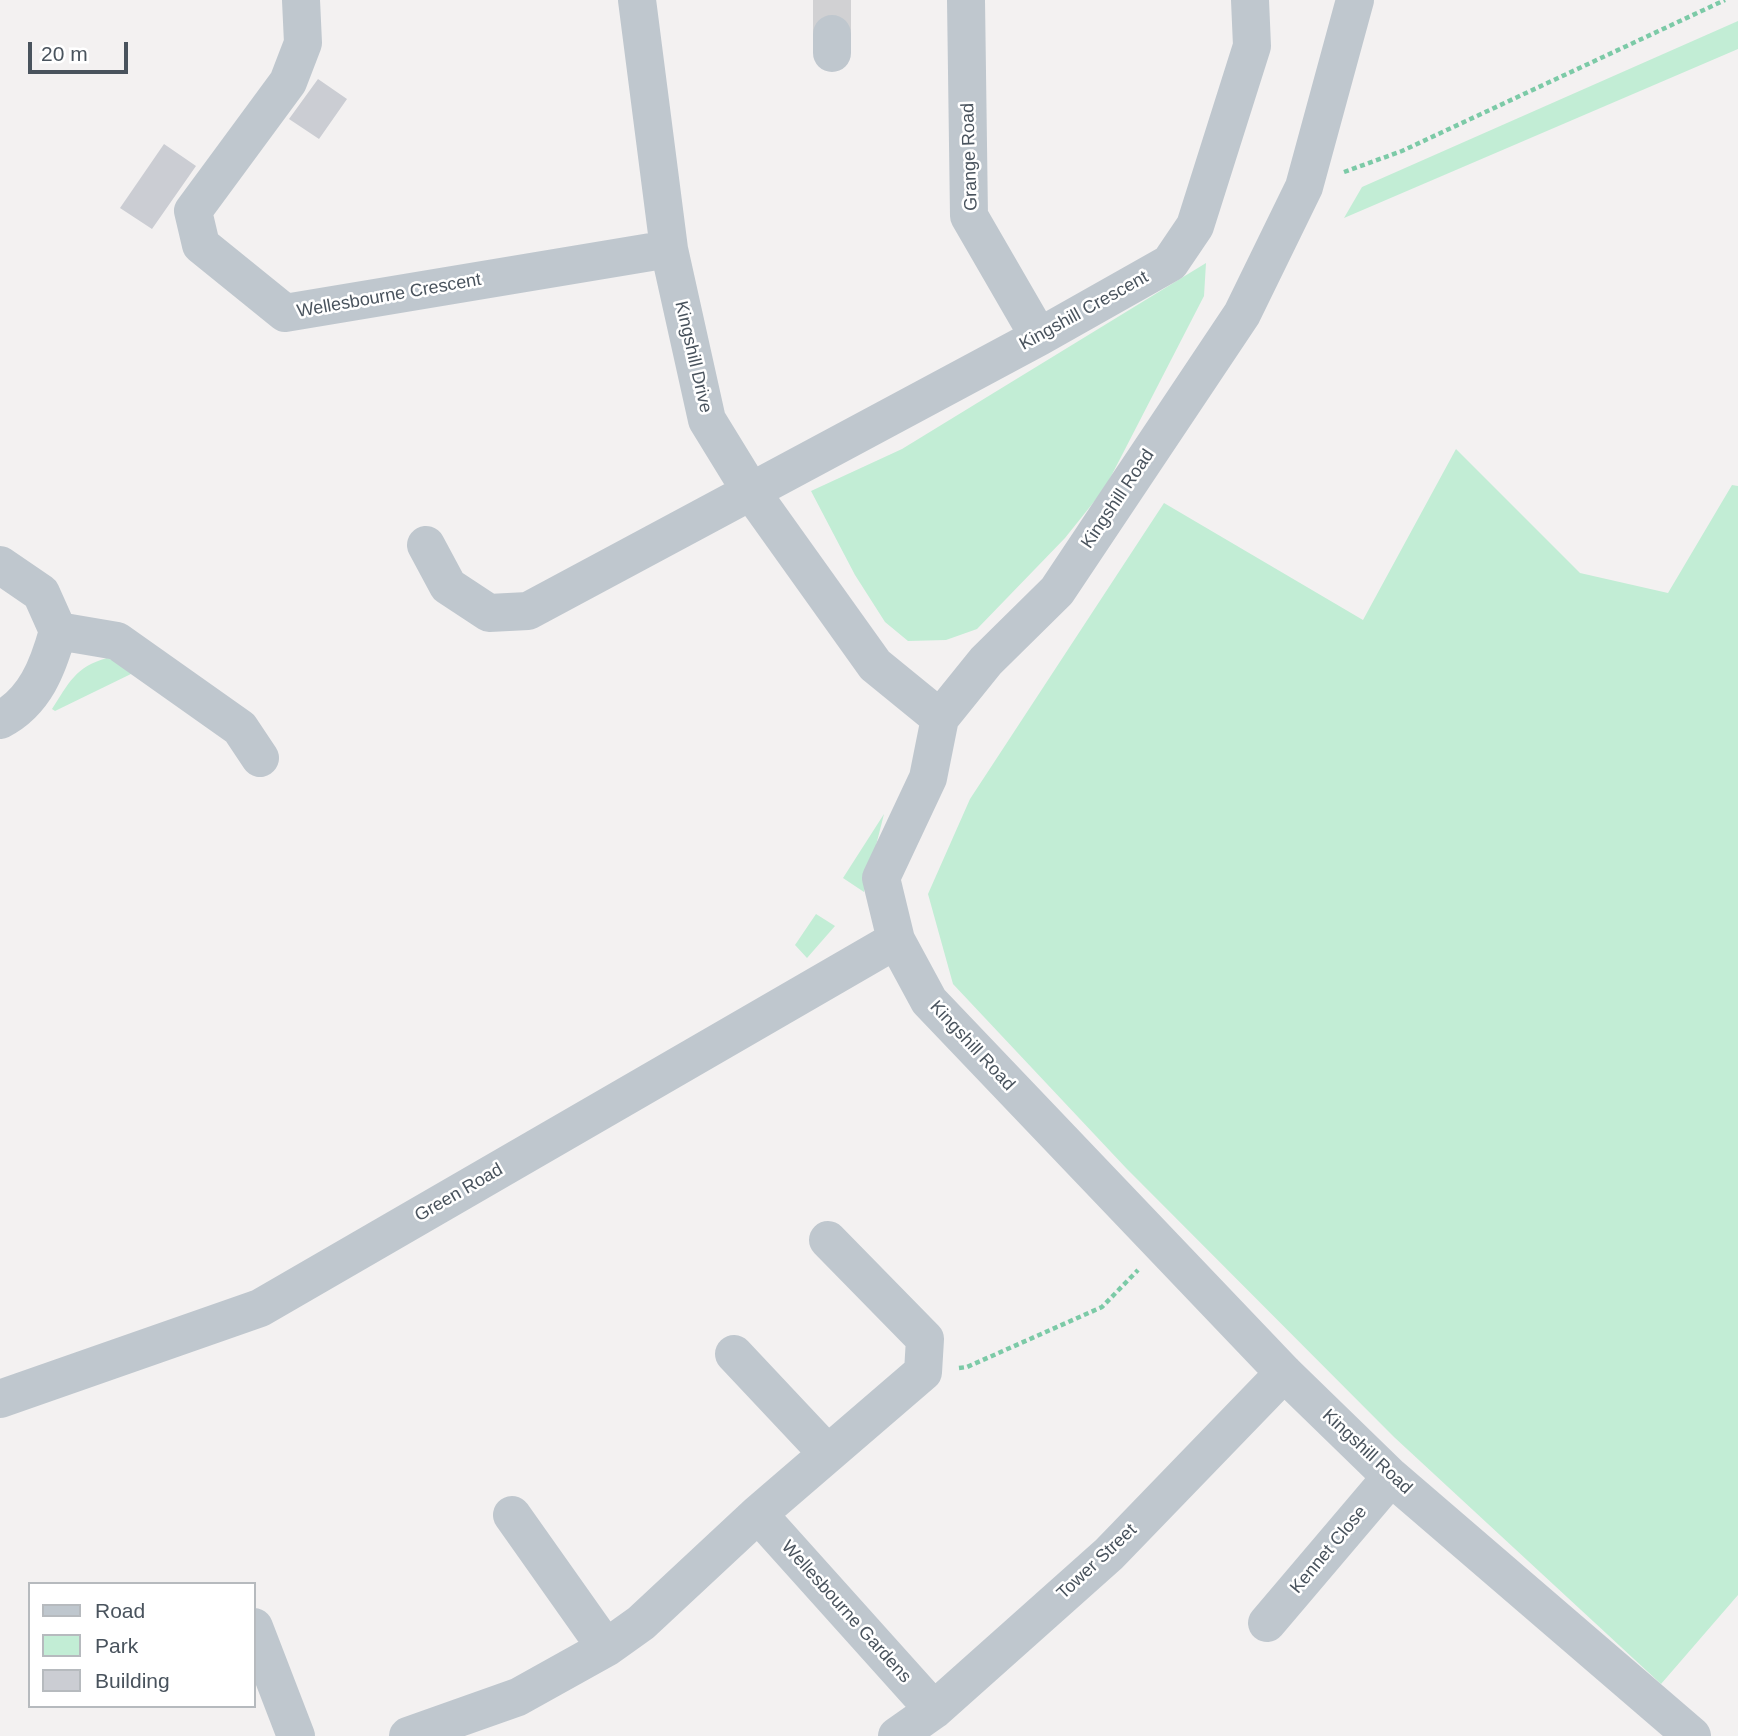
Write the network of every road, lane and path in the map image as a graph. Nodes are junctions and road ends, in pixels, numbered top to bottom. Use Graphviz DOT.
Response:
graph roads {
  1 [pos="301,0"];
  2 [pos="637,0"];
  3 [pos="966,0"];
  4 [pos="1250,0"];
  5 [pos="1354,0"];
  6 [pos="1725,0"];
  7 [pos="1304,187"];
  8 [pos="669,249"];
  9 [pos="1039,337"];
  10 [pos="750,490"];
  11 [pos="426,545"];
  12 [pos="0,565"];
  13 [pos="58,631"];
  14 [pos="940,718"];
  15 [pos="0,720"];
  16 [pos="260,758"];
  17 [pos="896,940"];
  18 [pos="828,1240"];
  19 [pos="1162,1245"];
  20 [pos="734,1354"];
  21 [pos="923,1372"];
  22 [pos="1284,1373"];
  23 [pos="0,1399"];
  24 [pos="828,1454"];
  25 [pos="1391,1477"];
  26 [pos="758,1514"];
  27 [pos="512,1515"];
  28 [pos="1267,1623"];
  29 [pos="256,1632"];
  30 [pos="606,1648"];
  31 [pos="934,1710"];
  32 [pos="296,1736"];
  33 [pos="408,1736"];
  34 [pos="897,1736"];
  35 [pos="1692,1736"];
  1 -- 8 [label="street, Wellesbourne Crescent"];
  2 -- 8 [label="street, Kingshill Drive"];
  3 -- 9 [label="street, Grange Road"];
  4 -- 9 [label="street, Kingshill Crescent"];
  5 -- 7 [label="street, Kingshill Road"];
  6 -- 7 [label="path"];
  7 -- 14 [label="street, Kingshill Road"];
  8 -- 10 [label="street, Kingshill Drive"];
  9 -- 10 [label="street, Kingshill Crescent"];
  10 -- 11 [label="street, Kingshill Crescent"];
  10 -- 14 [label="street, Kingshill Drive"];
  12 -- 13 [label="street"];
  13 -- 15 [label="street"];
  13 -- 16 [label="street"];
  14 -- 17 [label="street, Kingshill Road"];
  17 -- 19 [label="street, Kingshill Road"];
  17 -- 23 [label="street, Green Road"];
  18 -- 21 [label="street"];
  19 -- 21 [label="path"];
  19 -- 22 [label="street, Kingshill Road"];
  20 -- 24 [label="street"];
  21 -- 24 [label="street"];
  22 -- 25 [label="street, Kingshill Road"];
  22 -- 31 [label="street, Tower Street"];
  24 -- 26 [label="street"];
  25 -- 28 [label="street, Kennet Close"];
  25 -- 35 [label="street, Kingshill Road"];
  26 -- 30 [label="street"];
  26 -- 31 [label="street, Wellesbourne Gardens"];
  27 -- 30 [label="street"];
  29 -- 32 [label="street"];
  30 -- 33 [label="street"];
  31 -- 34 [label="street, Tower Street"];
}
